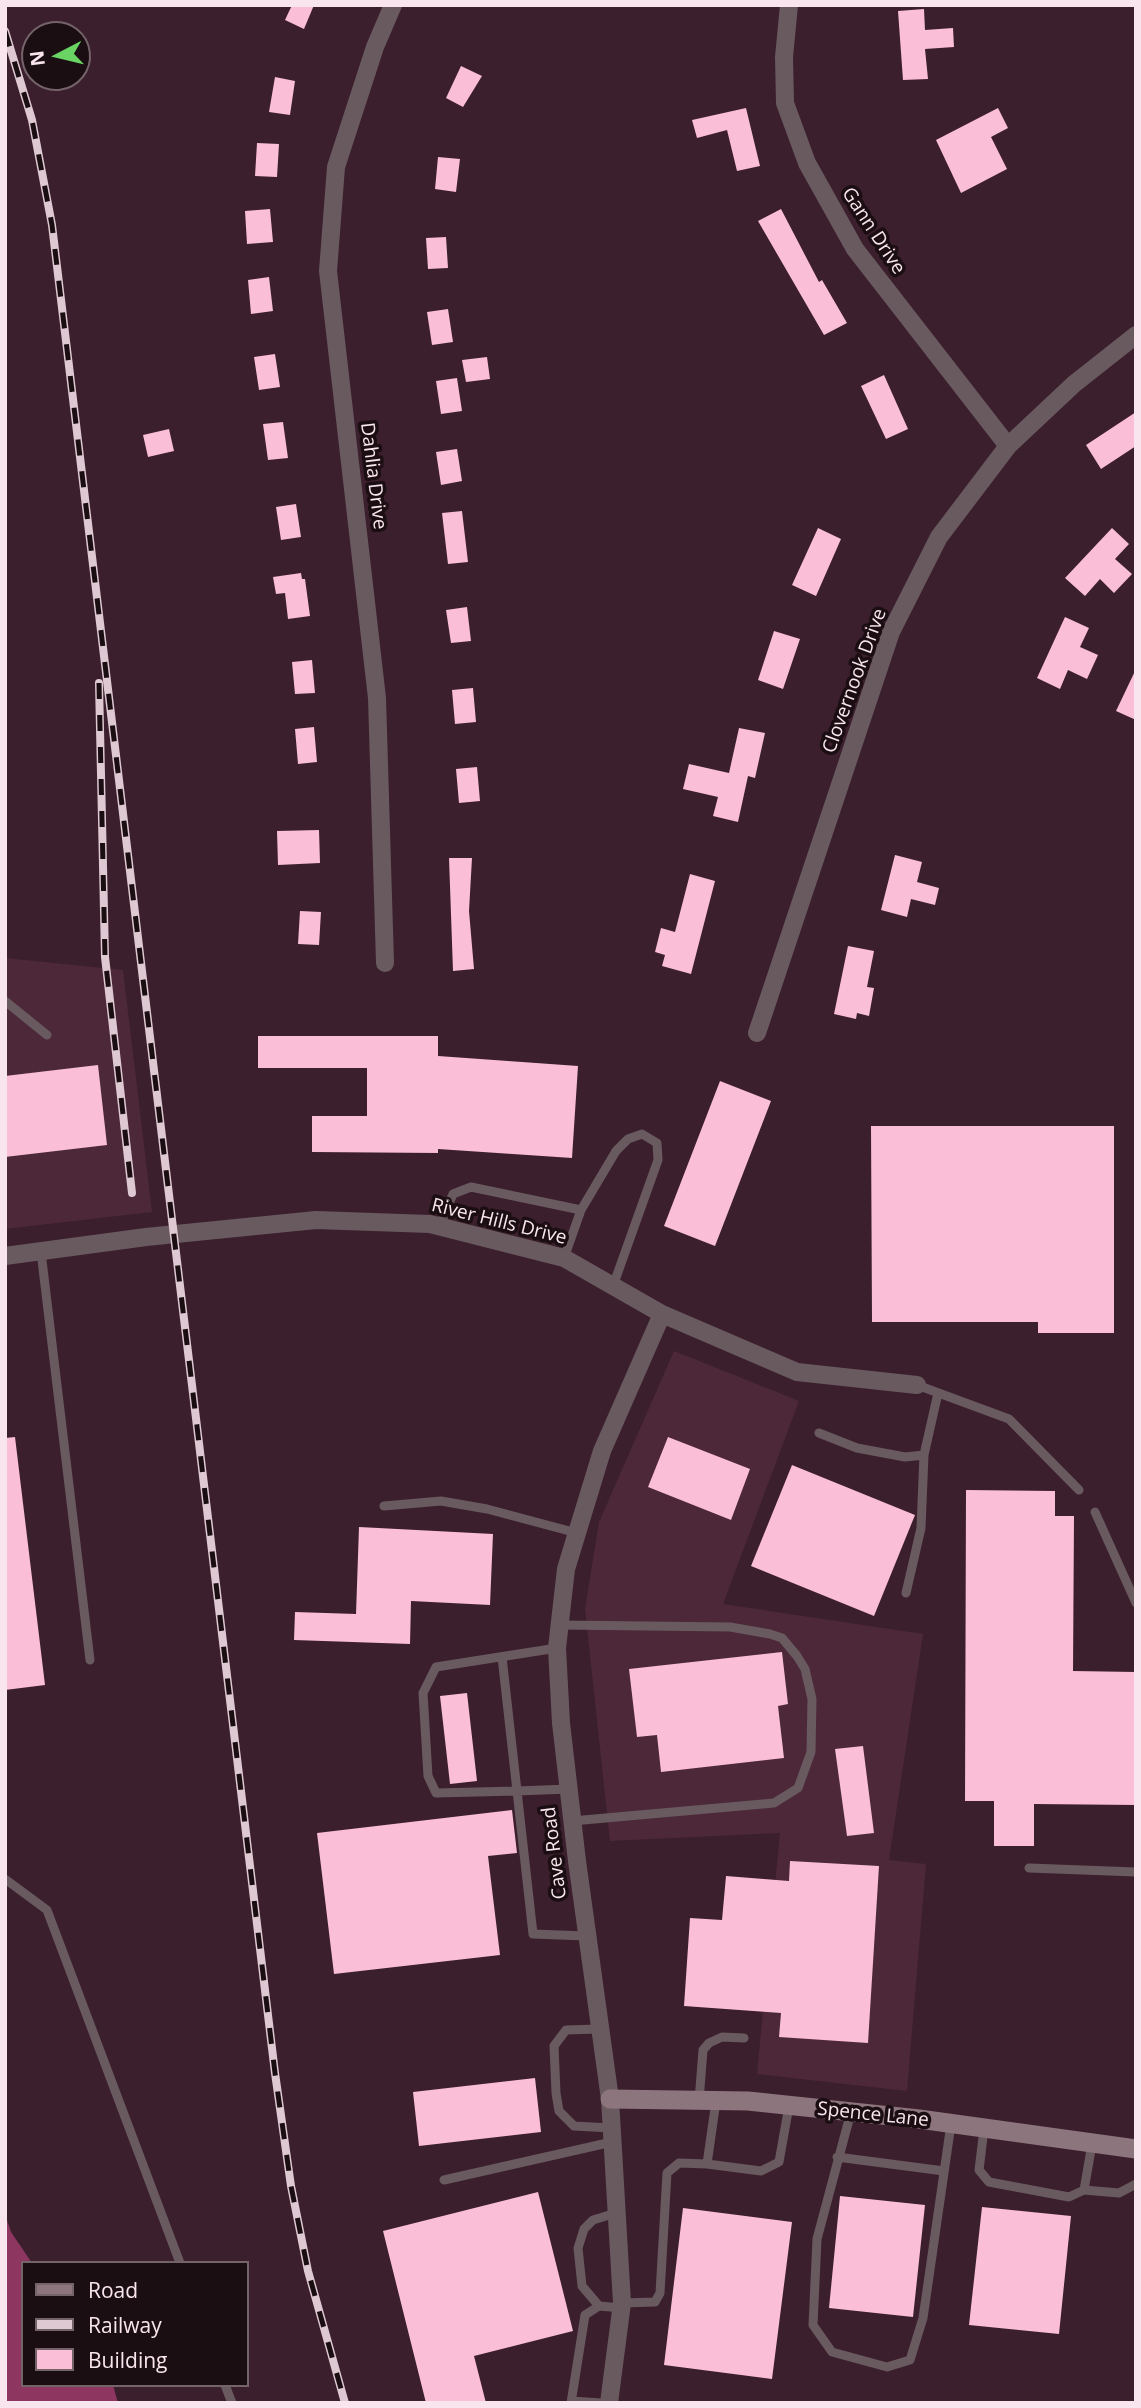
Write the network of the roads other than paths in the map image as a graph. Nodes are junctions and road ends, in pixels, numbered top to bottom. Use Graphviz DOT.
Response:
graph roads {
  1 [pos="393,5"];
  2 [pos="789,5"];
  3 [pos="1136,335"];
  4 [pos="1007,446"];
  5 [pos="385,963"];
  6 [pos="5,1001"];
  7 [pos="757,1033"];
  8 [pos="47,1035"];
  9 [pos="581,1210"];
  10 [pos="439,1227"];
  11 [pos="41,1252"];
  12 [pos="5,1256"];
  13 [pos="564,1258"];
  14 [pos="612,1286"];
  15 [pos="662,1314"];
  16 [pos="917,1385"];
  17 [pos="938,1393"];
  18 [pos="819,1433"];
  19 [pos="924,1455"];
  20 [pos="1079,1490"];
  21 [pos="384,1506"];
  22 [pos="1095,1512"];
  23 [pos="577,1533"];
  24 [pos="906,1593"];
  25 [pos="1136,1603"];
  26 [pos="560,1625"];
  27 [pos="557,1648"];
  28 [pos="502,1657"];
  29 [pos="90,1660"];
  30 [pos="569,1789"];
  31 [pos="517,1791"];
  32 [pos="572,1821"];
  33 [pos="1029,1868"];
  34 [pos="1136,1872"];
  35 [pos="5,1879"];
  36 [pos="586,1936"];
  37 [pos="598,2029"];
  38 [pos="744,2038"];
  39 [pos="610,2099"];
  40 [pos="708,2101"];
  41 [pos="789,2106"];
  42 [pos="851,2112"];
  43 [pos="951,2124"];
  44 [pos="984,2129"];
  45 [pos="611,2135"];
  46 [pos="1092,2144"];
  47 [pos="1136,2149"];
  48 [pos="837,2157"];
  49 [pos="707,2164"];
  50 [pos="944,2171"];
  51 [pos="444,2180"];
  52 [pos="1136,2184"];
  53 [pos="1084,2190"];
  54 [pos="616,2213"];
  55 [pos="179,2261"];
  56 [pos="622,2305"];
  57 [pos="599,2306"];
  58 [pos="572,2402"];
  59 [pos="601,2403"];
  60 [pos="609,2403"];
  1 -- 5 [label="street, Dahlia Drive"];
  2 -- 4 [label="street, Gann Drive"];
  3 -- 4 [label="street, Clovernook Drive"];
  4 -- 7 [label="street, Clovernook Drive"];
  6 -- 8 [label="lane"];
  9 -- 10 [label="lane"];
  9 -- 13 [label="lane"];
  9 -- 14 [label="lane"];
  10 -- 11 [label="street, River Hills Drive"];
  10 -- 13 [label="street, River Hills Drive"];
  11 -- 12 [label="street, River Hills Drive"];
  11 -- 29 [label="lane"];
  13 -- 14 [label="street, River Hills Drive"];
  14 -- 15 [label="street, River Hills Drive"];
  15 -- 16 [label="street, River Hills Drive"];
  15 -- 23 [label="street, Cave Road"];
  16 -- 17 [label="lane"];
  17 -- 19 [label="lane"];
  17 -- 20 [label="lane"];
  18 -- 19 [label="lane"];
  19 -- 24 [label="lane"];
  21 -- 23 [label="lane"];
  22 -- 25 [label="lane"];
  23 -- 26 [label="street, Cave Road"];
  26 -- 27 [label="street, Cave Road"];
  26 -- 32 [label="lane"];
  27 -- 28 [label="lane"];
  27 -- 30 [label="street, Cave Road"];
  28 -- 31 [label="lane"];
  28 -- 31 [label="lane"];
  30 -- 31 [label="lane"];
  30 -- 32 [label="street, Cave Road"];
  31 -- 36 [label="lane"];
  32 -- 36 [label="street, Cave Road"];
  33 -- 34 [label="lane"];
  35 -- 55 [label="lane"];
  36 -- 37 [label="street, Cave Road"];
  37 -- 39 [label="street, Cave Road"];
  37 -- 45 [label="lane"];
  38 -- 40 [label="lane"];
  39 -- 40 [label="main road, Spence Lane"];
  39 -- 45 [label="street, Cave Road"];
  40 -- 41 [label="main road, Spence Lane"];
  40 -- 49 [label="lane"];
  41 -- 42 [label="main road, Spence Lane"];
  41 -- 49 [label="lane"];
  42 -- 43 [label="main road, Spence Lane"];
  42 -- 48 [label="lane"];
  43 -- 44 [label="main road, Spence Lane"];
  43 -- 50 [label="lane"];
  44 -- 46 [label="main road, Spence Lane"];
  44 -- 53 [label="lane"];
  45 -- 51 [label="lane"];
  45 -- 54 [label="street, Cave Road"];
  46 -- 47 [label="main road, Spence Lane"];
  46 -- 53 [label="lane"];
  48 -- 50 [label="lane"];
  48 -- 50 [label="lane"];
  49 -- 56 [label="lane"];
  52 -- 53 [label="lane"];
  54 -- 56 [label="street, Cave Road"];
  54 -- 57 [label="lane"];
  56 -- 57 [label="lane"];
  56 -- 60 [label="street, Cave Road"];
  57 -- 58 [label="lane"];
  58 -- 59 [label="lane"];
}
